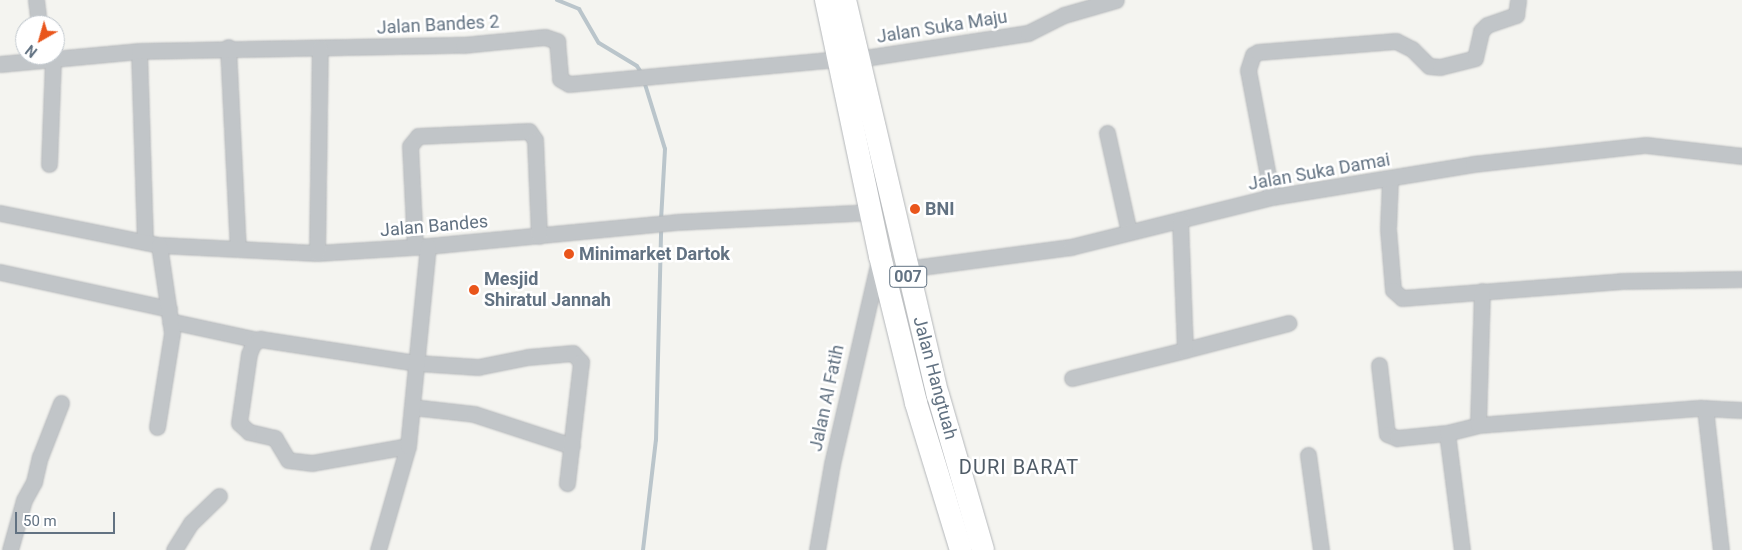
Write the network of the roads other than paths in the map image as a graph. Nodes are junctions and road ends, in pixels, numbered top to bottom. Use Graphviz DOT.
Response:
graph roads {
  1 [pos="36,0"];
  2 [pos="826,0"];
  3 [pos="845,0"];
  4 [pos="1116,0"];
  5 [pos="1518,0"];
  6 [pos="38,15"];
  7 [pos="228,47"];
  8 [pos="320,48"];
  9 [pos="139,51"];
  10 [pos="65,57"];
  11 [pos="849,59"];
  12 [pos="15,62"];
  13 [pos="0,64"];
  14 [pos="47,65"];
  15 [pos="864,124"];
  16 [pos="1107,133"];
  17 [pos="1742,156"];
  18 [pos="49,164"];
  19 [pos="1390,179"];
  20 [pos="1272,196"];
  21 [pos="873,212"];
  22 [pos="0,213"];
  23 [pos="1180,220"];
  24 [pos="1129,232"];
  25 [pos="539,236"];
  26 [pos="152,243"];
  27 [pos="421,247"];
  28 [pos="238,248"];
  29 [pos="317,253"];
  30 [pos="880,256"];
  31 [pos="906,269"];
  32 [pos="0,272"];
  33 [pos="1742,279"];
  34 [pos="1482,291"];
  35 [pos="170,315"];
  36 [pos="1289,323"];
  37 [pos="258,340"];
  38 [pos="1185,350"];
  39 [pos="417,363"];
  40 [pos="1379,365"];
  41 [pos="1072,378"];
  42 [pos="61,403"];
  43 [pos="412,407"];
  44 [pos="1705,408"];
  45 [pos="1742,410"];
  46 [pos="1478,425"];
  47 [pos="157,427"];
  48 [pos="1447,433"];
  49 [pos="408,446"];
  50 [pos="572,446"];
  51 [pos="1308,454"];
  52 [pos="567,483"];
  53 [pos="219,496"];
  54 [pos="10,550"];
  55 [pos="174,550"];
  56 [pos="378,550"];
  57 [pos="817,550"];
  58 [pos="961,550"];
  59 [pos="984,550"];
  60 [pos="1322,550"];
  61 [pos="1462,550"];
  62 [pos="1721,550"];
  1 -- 6 [label="street"];
  2 -- 11 [label="highway, Jalan Hangtuah / 007"];
  3 -- 11 [label="highway, Jalan Hangtuah / 007"];
  4 -- 11 [label="street, Jalan Suka Maju"];
  5 -- 20 [label="street"];
  7 -- 8 [label="street, Jalan Bandes 2"];
  7 -- 9 [label="street, Jalan Bandes 2"];
  7 -- 28 [label="street"];
  8 -- 11 [label="street, Jalan Bandes 2"];
  8 -- 29 [label="street"];
  9 -- 10 [label="street, Jalan Bandes 2"];
  9 -- 26 [label="street"];
  11 -- 15 [label="highway, Jalan Hangtuah / 007"];
  12 -- 13 [label="street, Jalan Bandes 2"];
  14 -- 18 [label="street"];
  15 -- 21 [label="highway, Jalan Hangtuah / 007"];
  15 -- 31 [label="highway, Jalan Hangtuah / 007"];
  16 -- 24 [label="street"];
  17 -- 19 [label="street, Jalan Suka Damai"];
  19 -- 20 [label="street, Jalan Suka Damai"];
  19 -- 34 [label="street"];
  20 -- 23 [label="street, Jalan Suka Damai"];
  21 -- 25 [label="street, Jalan Bandes"];
  21 -- 30 [label="highway, Jalan Hangtuah / 007"];
  22 -- 26 [label="street, Jalan Bandes"];
  23 -- 24 [label="street, Jalan Suka Damai"];
  23 -- 38 [label="street"];
  24 -- 31 [label="street, Jalan Suka Damai"];
  25 -- 27 [label="street, Jalan Bandes"];
  25 -- 27 [label="street"];
  26 -- 28 [label="street, Jalan Bandes"];
  26 -- 35 [label="street"];
  27 -- 29 [label="street, Jalan Bandes"];
  27 -- 39 [label="street"];
  28 -- 29 [label="street, Jalan Bandes"];
  30 -- 57 [label="street, Jalan Al Fatih"];
  30 -- 58 [label="highway, Jalan Hangtuah / 007"];
  31 -- 59 [label="highway, Jalan Hangtuah / 007"];
  32 -- 35 [label="street"];
  33 -- 34 [label="street"];
  34 -- 46 [label="street"];
  35 -- 37 [label="street"];
  35 -- 47 [label="street"];
  36 -- 38 [label="street"];
  37 -- 39 [label="street"];
  37 -- 49 [label="street"];
  38 -- 41 [label="street"];
  39 -- 43 [label="street"];
  39 -- 50 [label="street"];
  40 -- 48 [label="street"];
  42 -- 54 [label="street"];
  43 -- 49 [label="street"];
  43 -- 50 [label="street"];
  44 -- 45 [label="street"];
  44 -- 46 [label="street"];
  44 -- 62 [label="street"];
  46 -- 48 [label="street"];
  48 -- 61 [label="street"];
  49 -- 56 [label="street"];
  50 -- 52 [label="street"];
  51 -- 60 [label="street"];
  53 -- 55 [label="street"];
}
